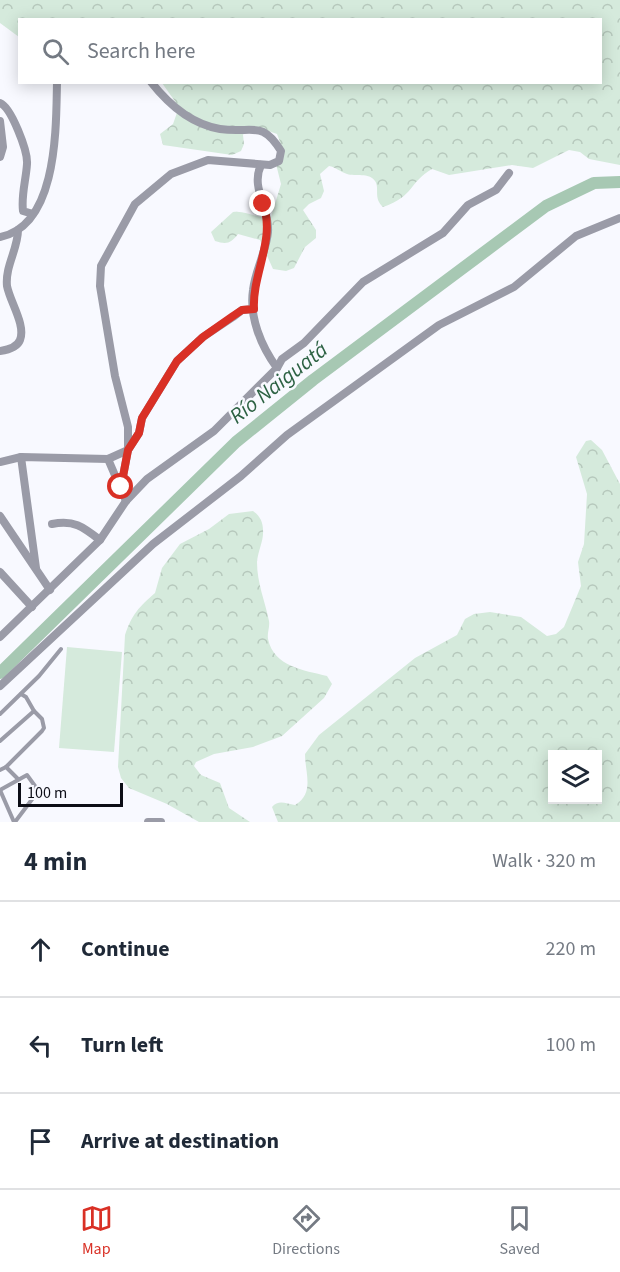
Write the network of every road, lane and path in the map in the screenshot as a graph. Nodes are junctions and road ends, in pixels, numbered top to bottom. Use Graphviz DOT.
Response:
graph roads {
  1 [pos="57,84"];
  2 [pos="153,84"];
  3 [pos="0,103"];
  4 [pos="0,121"];
  5 [pos="0,157"];
  6 [pos="261,165"];
  7 [pos="509,173"];
  8 [pos="33,214"];
  9 [pos="620,218"];
  10 [pos="18,230"];
  11 [pos="0,237"];
  12 [pos="254,309"];
  13 [pos="0,351"];
  14 [pos="277,368"];
  15 [pos="128,450"];
  16 [pos="21,458"];
  17 [pos="108,459"];
  18 [pos="0,462"];
  19 [pos="121,487"];
  20 [pos="126,501"];
  21 [pos="0,516"];
  22 [pos="51,524"];
  23 [pos="100,540"];
  24 [pos="36,568"];
  25 [pos="0,572"];
  26 [pos="50,590"];
  27 [pos="32,607"];
  28 [pos="2,631"];
  29 [pos="61,648"];
  30 [pos="0,686"];
  31 [pos="21,694"];
  32 [pos="34,711"];
  33 [pos="0,714"];
  34 [pos="0,741"];
  35 [pos="6,767"];
  36 [pos="0,770"];
  37 [pos="18,779"];
  38 [pos="0,790"];
  39 [pos="15,822"];
  40 [pos="148,822"];
  41 [pos="161,822"];
  1 -- 8 [label="street"];
  2 -- 6 [label="street"];
  3 -- 8 [label="street"];
  4 -- 5 [label="street"];
  6 -- 12 [label="street"];
  6 -- 15 [label="street"];
  7 -- 14 [label="street"];
  8 -- 10 [label="street"];
  9 -- 30 [label="street"];
  10 -- 11 [label="street"];
  10 -- 13 [label="street"];
  12 -- 14 [label="street"];
  12 -- 15 [label="street"];
  14 -- 20 [label="street"];
  15 -- 17 [label="street"];
  15 -- 19 [label="street"];
  16 -- 17 [label="street"];
  16 -- 18 [label="street"];
  16 -- 24 [label="street"];
  17 -- 19 [label="street"];
  19 -- 20 [label="street"];
  20 -- 23 [label="street"];
  21 -- 24 [label="street"];
  22 -- 23 [label="street"];
  23 -- 26 [label="street"];
  24 -- 26 [label="street"];
  25 -- 27 [label="street"];
  26 -- 27 [label="street"];
  27 -- 28 [label="street"];
  29 -- 31 [label="lane"];
  31 -- 32 [label="lane"];
  31 -- 33 [label="lane"];
  32 -- 34 [label="lane"];
  32 -- 35 [label="lane"];
  35 -- 36 [label="lane"];
  35 -- 37 [label="lane"];
  37 -- 38 [label="lane"];
  37 -- 39 [label="lane"];
  38 -- 39 [label="lane"];
  40 -- 41 [label="street"];
}
